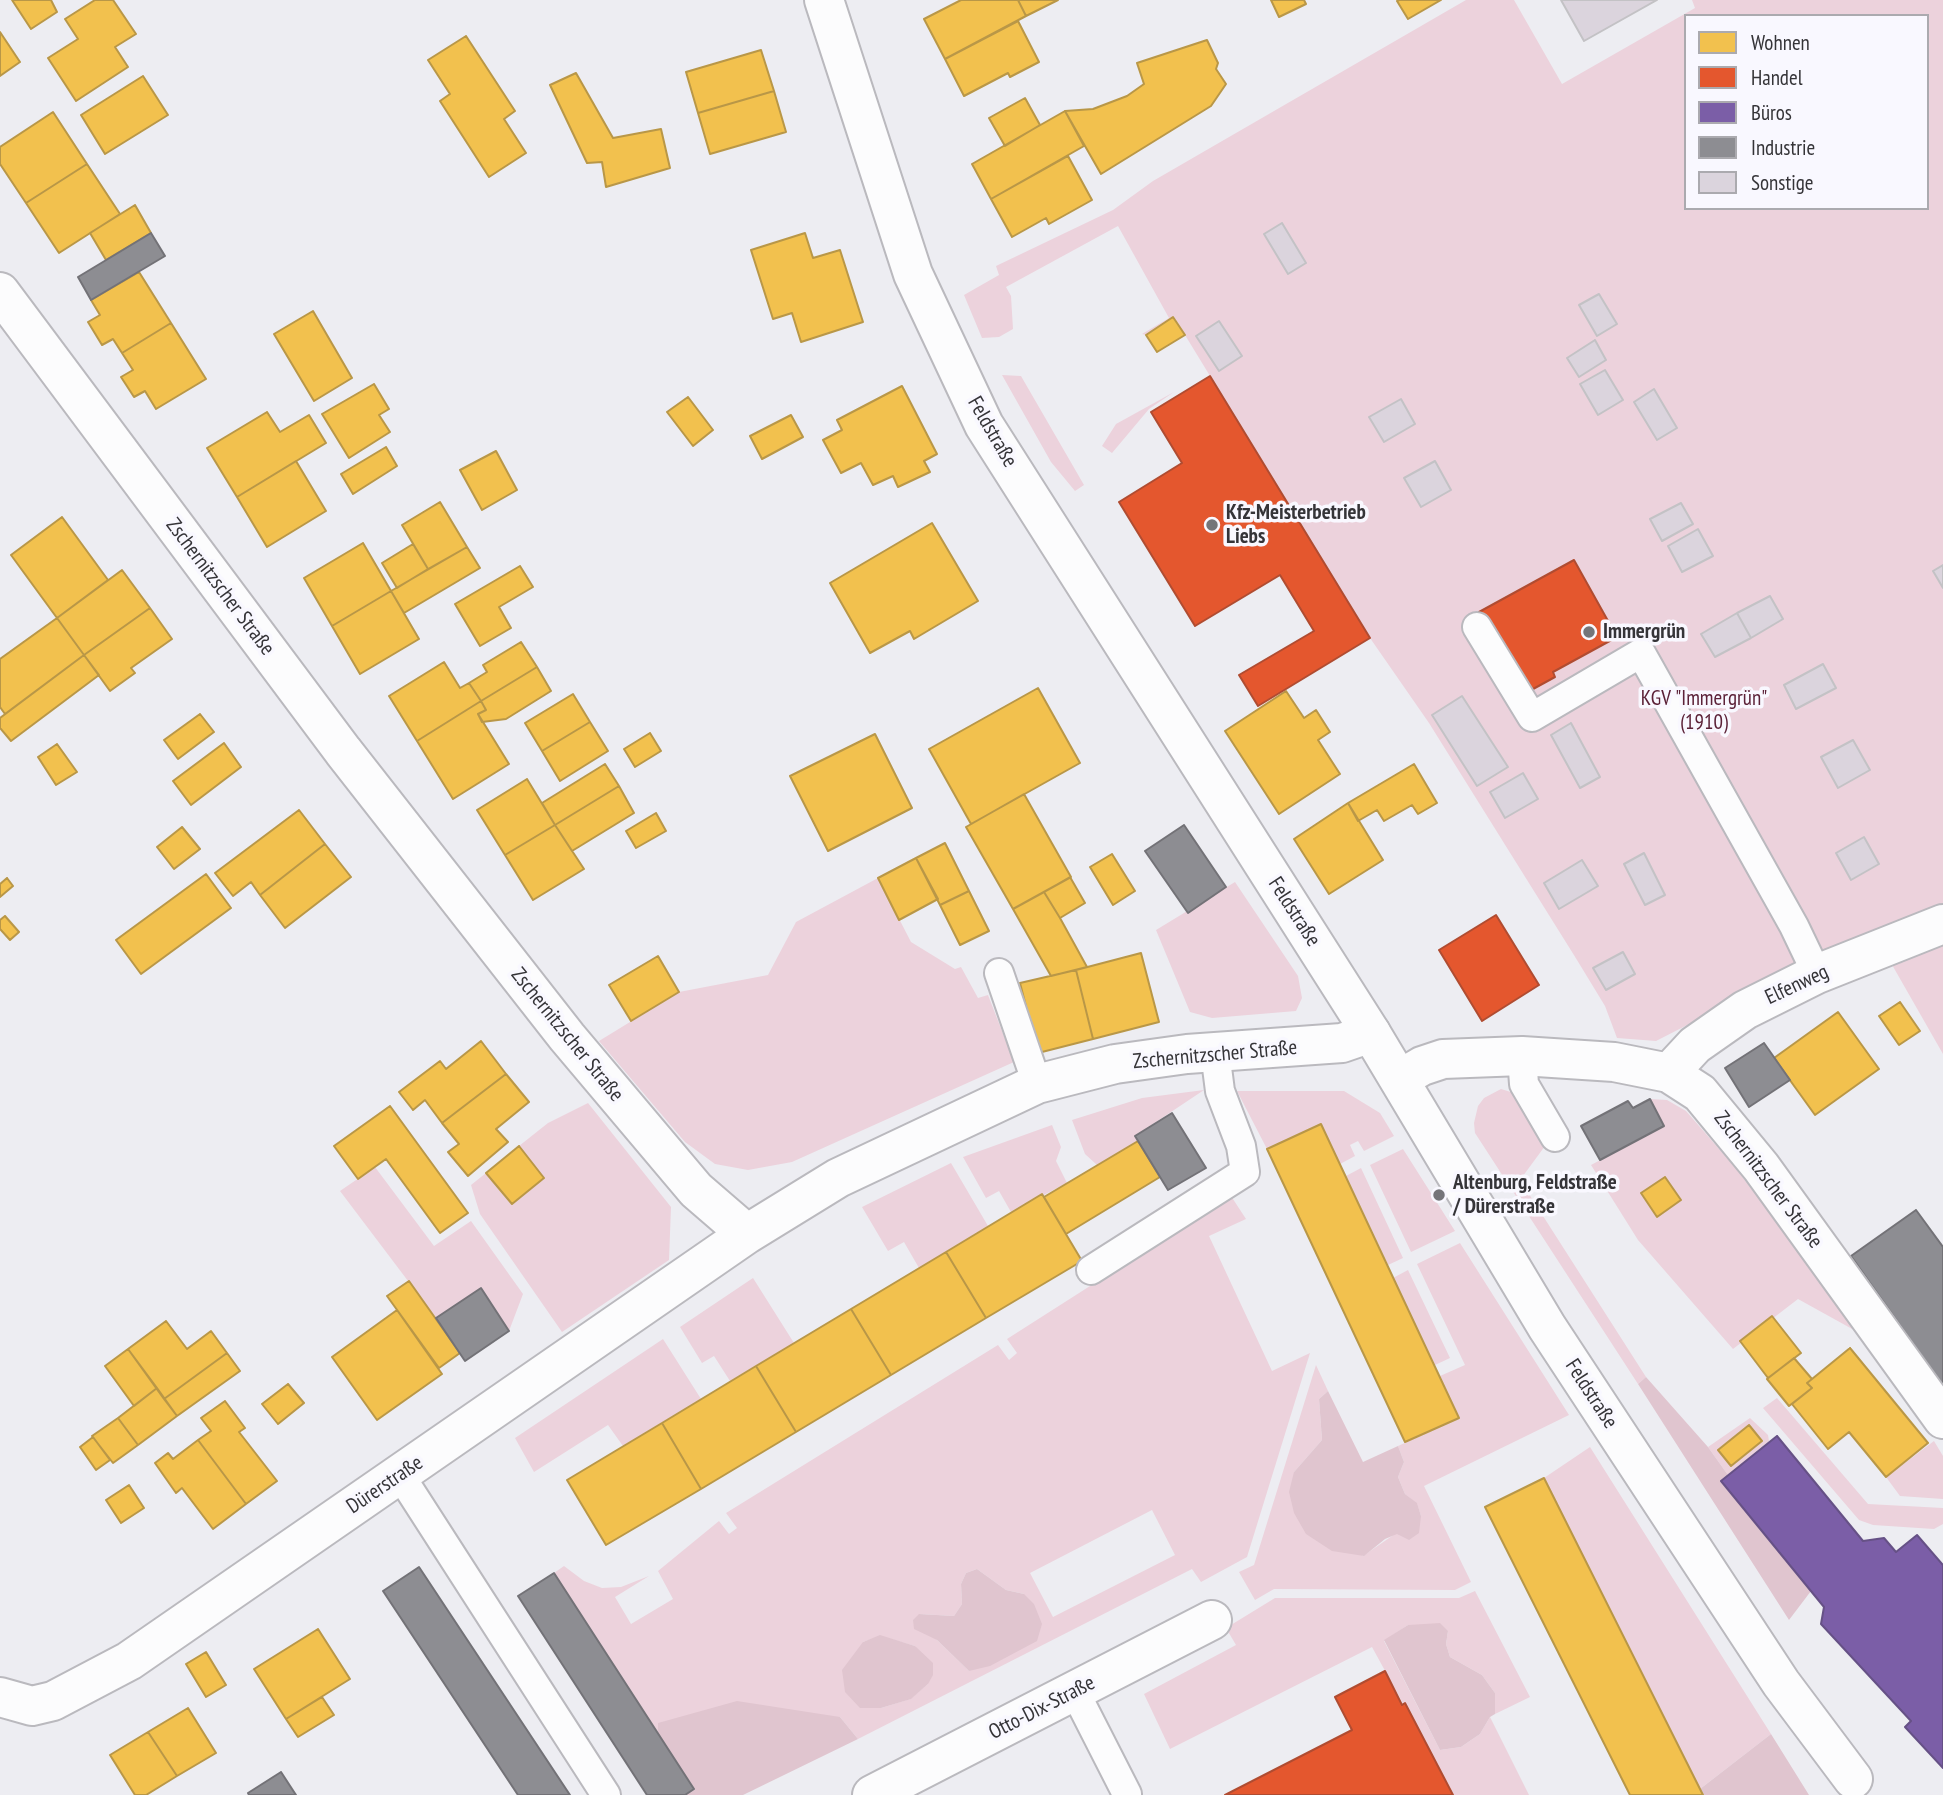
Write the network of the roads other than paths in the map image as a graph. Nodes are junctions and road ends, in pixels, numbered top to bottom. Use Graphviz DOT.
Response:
graph roads {
  1 [pos="824,0"];
  2 [pos="0,292"];
  3 [pos="1477,627"];
  4 [pos="1943,924"];
  5 [pos="999,973"];
  6 [pos="1817,974"];
  7 [pos="1371,1033"];
  8 [pos="1215,1052"];
  9 [pos="1522,1056"];
  10 [pos="1669,1073"];
  11 [pos="1400,1079"];
  12 [pos="1037,1084"];
  13 [pos="1555,1138"];
  14 [pos="747,1234"];
  15 [pos="1091,1270"];
  16 [pos="1943,1419"];
  17 [pos="400,1475"];
  18 [pos="1212,1620"];
  19 [pos="1075,1692"];
  20 [pos="3,1707"];
  21 [pos="1853,1779"];
  22 [pos="1127,1794"];
  23 [pos="606,1795"];
  24 [pos="872,1795"];
  1 -- 7 [label="street, Feldstraße"];
  2 -- 14 [label="street, Zschernitzscher Straße"];
  3 -- 6 [label="lane"];
  4 -- 6 [label="street, Elfenweg"];
  5 -- 12 [label="lane"];
  6 -- 10 [label="street, Elfenweg"];
  7 -- 8 [label="street, Zschernitzscher Straße"];
  7 -- 11 [label="street, Feldstraße"];
  8 -- 12 [label="street, Zschernitzscher Straße"];
  8 -- 15 [label="lane"];
  9 -- 10 [label="street, Zschernitzscher Straße"];
  9 -- 11 [label="street, Zschernitzscher Straße"];
  9 -- 13 [label="lane"];
  10 -- 16 [label="street, Zschernitzscher Straße"];
  11 -- 21 [label="street, Feldstraße"];
  12 -- 14 [label="street, Zschernitzscher Straße"];
  14 -- 17 [label="street, Dürerstraße"];
  17 -- 20 [label="street, Dürerstraße"];
  17 -- 23 [label="lane"];
  18 -- 19 [label="street, Otto-Dix-Straße"];
  19 -- 22 [label="lane"];
  19 -- 24 [label="street, Otto-Dix-Straße"];
}
